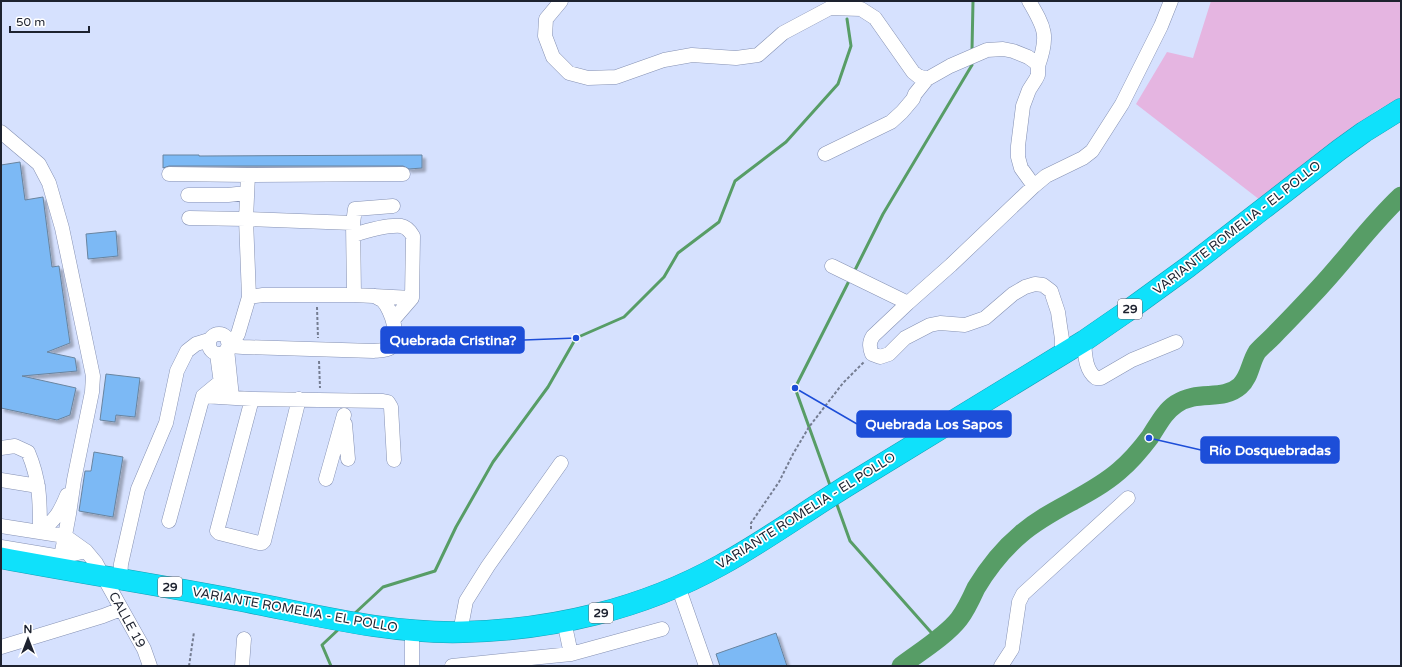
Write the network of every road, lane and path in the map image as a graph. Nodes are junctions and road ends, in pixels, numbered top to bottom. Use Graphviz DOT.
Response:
graph roads {
  1 [pos="561,1"];
  2 [pos="1029,1"];
  3 [pos="1171,1"];
  4 [pos="1038,66"];
  5 [pos="927,79"];
  6 [pos="1401,109"];
  7 [pos="1,132"];
  8 [pos="825,154"];
  9 [pos="169,174"];
  10 [pos="403,174"];
  11 [pos="248,175"];
  12 [pos="1034,186"];
  13 [pos="246,193"];
  14 [pos="188,194"];
  15 [pos="394,206"];
  16 [pos="189,218"];
  17 [pos="246,218"];
  18 [pos="354,229"];
  19 [pos="832,266"];
  20 [pos="354,295"];
  21 [pos="374,296"];
  22 [pos="249,297"];
  23 [pos="412,298"];
  24 [pos="908,303"];
  25 [pos="393,320"];
  26 [pos="1084,341"];
  27 [pos="1176,342"];
  28 [pos="221,345"];
  29 [pos="872,354"];
  30 [pos="1062,354"];
  31 [pos="220,382"];
  32 [pos="203,396"];
  33 [pos="228,397"];
  34 [pos="252,399"];
  35 [pos="300,399"];
  36 [pos="345,400"];
  37 [pos="344,415"];
  38 [pos="1,448"];
  39 [pos="348,459"];
  40 [pos="394,460"];
  41 [pos="561,463"];
  42 [pos="326,479"];
  43 [pos="1,480"];
  44 [pos="74,480"];
  45 [pos="38,486"];
  46 [pos="1128,498"];
  47 [pos="169,520"];
  48 [pos="1,526"];
  49 [pos="40,531"];
  50 [pos="65,536"];
  51 [pos="756,545"];
  52 [pos="1,547"];
  53 [pos="86,551"];
  54 [pos="61,557"];
  55 [pos="1,558"];
  56 [pos="112,577"];
  57 [pos="678,586"];
  58 [pos="121,609"];
  59 [pos="564,622"];
  60 [pos="662,629"];
  61 [pos="412,631"];
  62 [pos="194,632"];
  63 [pos="460,632"];
  64 [pos="244,639"];
  65 [pos="1,647"];
  66 [pos="572,654"];
  67 [pos="150,666"];
  68 [pos="189,666"];
  69 [pos="242,666"];
  70 [pos="412,666"];
  71 [pos="452,666"];
  72 [pos="706,666"];
  73 [pos="1001,666"];
  1 -- 5 [label="street"];
  2 -- 4 [label="street"];
  3 -- 12 [label="street"];
  4 -- 5 [label="street"];
  4 -- 12 [label="street"];
  5 -- 8 [label="street"];
  6 -- 26 [label="highway, VARIANTE ROMELIA - EL POLLO / 29"];
  7 -- 44 [label="street"];
  9 -- 11 [label="street"];
  10 -- 11 [label="street"];
  11 -- 13 [label="street"];
  12 -- 24 [label="street"];
  13 -- 14 [label="street"];
  13 -- 17 [label="street"];
  15 -- 18 [label="street"];
  16 -- 17 [label="street"];
  17 -- 18 [label="street"];
  17 -- 22 [label="street"];
  18 -- 20 [label="street"];
  18 -- 23 [label="street"];
  19 -- 24 [label="street"];
  20 -- 21 [label="street"];
  20 -- 22 [label="street"];
  21 -- 23 [label="street"];
  21 -- 25 [label="street"];
  22 -- 28 [label="street"];
  23 -- 25 [label="street"];
  24 -- 29 [label="street"];
  25 -- 28 [label="street"];
  26 -- 27 [label="street"];
  26 -- 30 [label="highway, VARIANTE ROMELIA - EL POLLO / 29"];
  28 -- 31 [label="street"];
  28 -- 33 [label="street"];
  28 -- 56 [label="street"];
  29 -- 30 [label="street"];
  29 -- 51 [label="path"];
  30 -- 51 [label="highway, VARIANTE ROMELIA - EL POLLO / 29"];
  31 -- 32 [label="street"];
  31 -- 33 [label="street"];
  32 -- 33 [label="street"];
  32 -- 47 [label="street"];
  33 -- 34 [label="street"];
  34 -- 35 [label="street"];
  34 -- 35 [label="street"];
  35 -- 36 [label="street"];
  36 -- 37 [label="street"];
  36 -- 40 [label="street"];
  37 -- 39 [label="street"];
  37 -- 42 [label="street"];
  38 -- 45 [label="street"];
  41 -- 63 [label="street"];
  43 -- 45 [label="street"];
  44 -- 49 [label="street"];
  44 -- 50 [label="street"];
  45 -- 49 [label="street"];
  46 -- 73 [label="street"];
  48 -- 49 [label="street"];
  49 -- 50 [label="street"];
  50 -- 53 [label="street, CALLE 19"];
  50 -- 54 [label="street"];
  51 -- 57 [label="highway, VARIANTE ROMELIA - EL POLLO / 29"];
  52 -- 54 [label="street"];
  53 -- 54 [label="street"];
  53 -- 56 [label="street, CALLE 19"];
  55 -- 56 [label="highway, VARIANTE ROMELIA - EL POLLO / 29"];
  56 -- 58 [label="street, CALLE 19"];
  56 -- 61 [label="highway, VARIANTE ROMELIA - EL POLLO / 29"];
  57 -- 59 [label="highway, VARIANTE ROMELIA - EL POLLO / 29"];
  57 -- 72 [label="street"];
  58 -- 65 [label="street"];
  58 -- 67 [label="street, CALLE 19"];
  59 -- 63 [label="highway, VARIANTE ROMELIA - EL POLLO / 29"];
  59 -- 66 [label="street"];
  60 -- 66 [label="street"];
  61 -- 63 [label="highway, VARIANTE ROMELIA - EL POLLO / 29"];
  61 -- 70 [label="street"];
  62 -- 68 [label="path"];
  64 -- 69 [label="street"];
  66 -- 71 [label="street"];
}
